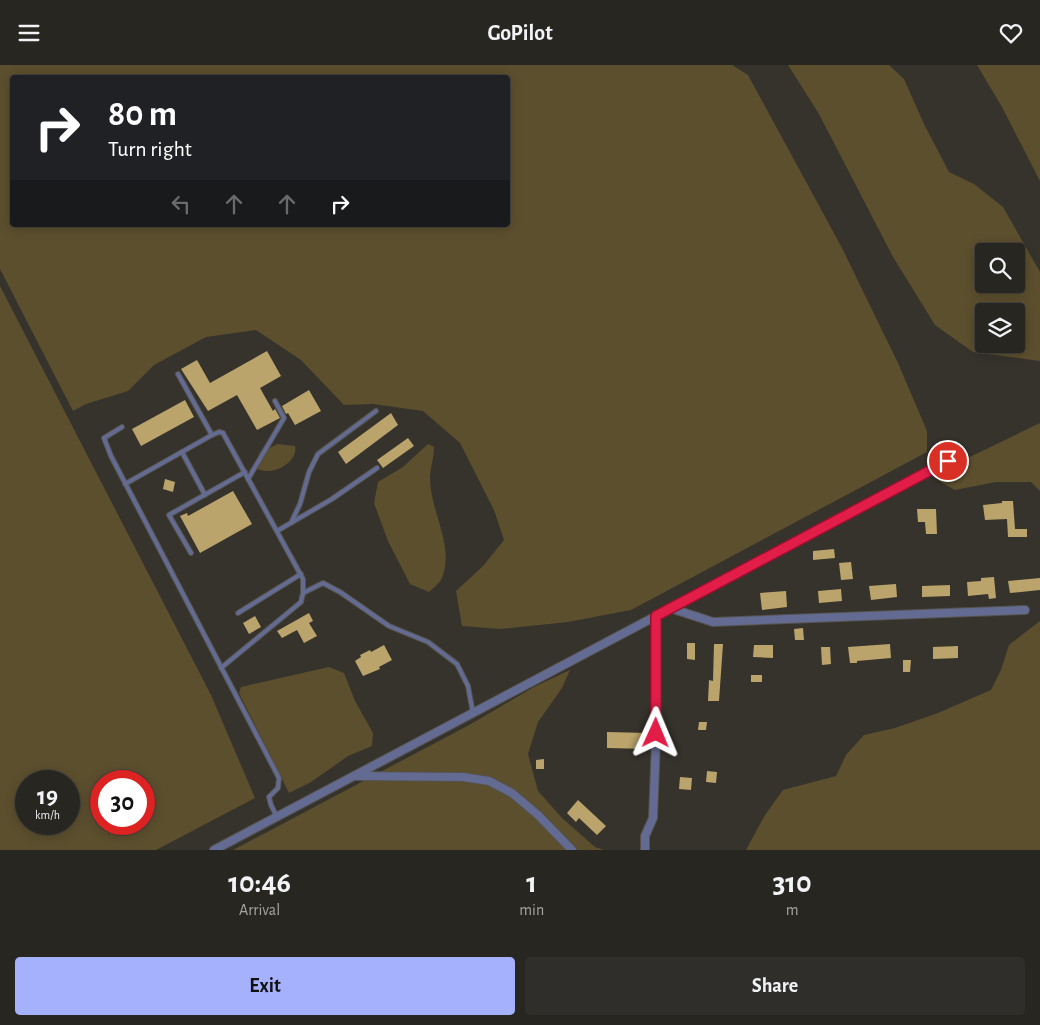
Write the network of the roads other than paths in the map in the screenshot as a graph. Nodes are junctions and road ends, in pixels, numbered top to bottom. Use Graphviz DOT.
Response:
graph roads {
  1 [pos="178,374"];
  2 [pos="275,401"];
  3 [pos="376,411"];
  4 [pos="122,427"];
  5 [pos="212,435"];
  6 [pos="182,452"];
  7 [pos="948,461"];
  8 [pos="377,467"];
  9 [pos="245,472"];
  10 [pos="248,479"];
  11 [pos="126,484"];
  12 [pos="205,495"];
  13 [pos="291,523"];
  14 [pos="277,531"];
  15 [pos="191,553"];
  16 [pos="301,575"];
  17 [pos="304,593"];
  18 [pos="670,608"];
  19 [pos="1025,610"];
  20 [pos="238,613"];
  21 [pos="656,616"];
  22 [pos="221,668"];
  23 [pos="474,713"];
  24 [pos="353,776"];
  25 [pos="277,817"];
  26 [pos="214,850"];
  27 [pos="572,850"];
  28 [pos="645,850"];
  1 -- 5 [label="lane"];
  2 -- 10 [label="lane"];
  3 -- 13 [label="lane"];
  4 -- 11 [label="lane"];
  5 -- 6 [label="lane"];
  5 -- 9 [label="lane"];
  6 -- 11 [label="lane"];
  6 -- 12 [label="lane"];
  7 -- 18 [label="street"];
  8 -- 13 [label="lane"];
  9 -- 10 [label="lane"];
  9 -- 12 [label="lane"];
  10 -- 14 [label="lane"];
  11 -- 22 [label="lane"];
  12 -- 15 [label="lane"];
  13 -- 14 [label="lane"];
  14 -- 16 [label="lane"];
  16 -- 17 [label="lane"];
  16 -- 20 [label="lane"];
  17 -- 22 [label="lane"];
  17 -- 23 [label="lane"];
  18 -- 19 [label="street"];
  18 -- 21 [label="street"];
  21 -- 23 [label="street"];
  21 -- 28 [label="street"];
  22 -- 25 [label="lane"];
  23 -- 24 [label="street"];
  24 -- 25 [label="street"];
  24 -- 27 [label="street"];
  25 -- 26 [label="street"];
}
